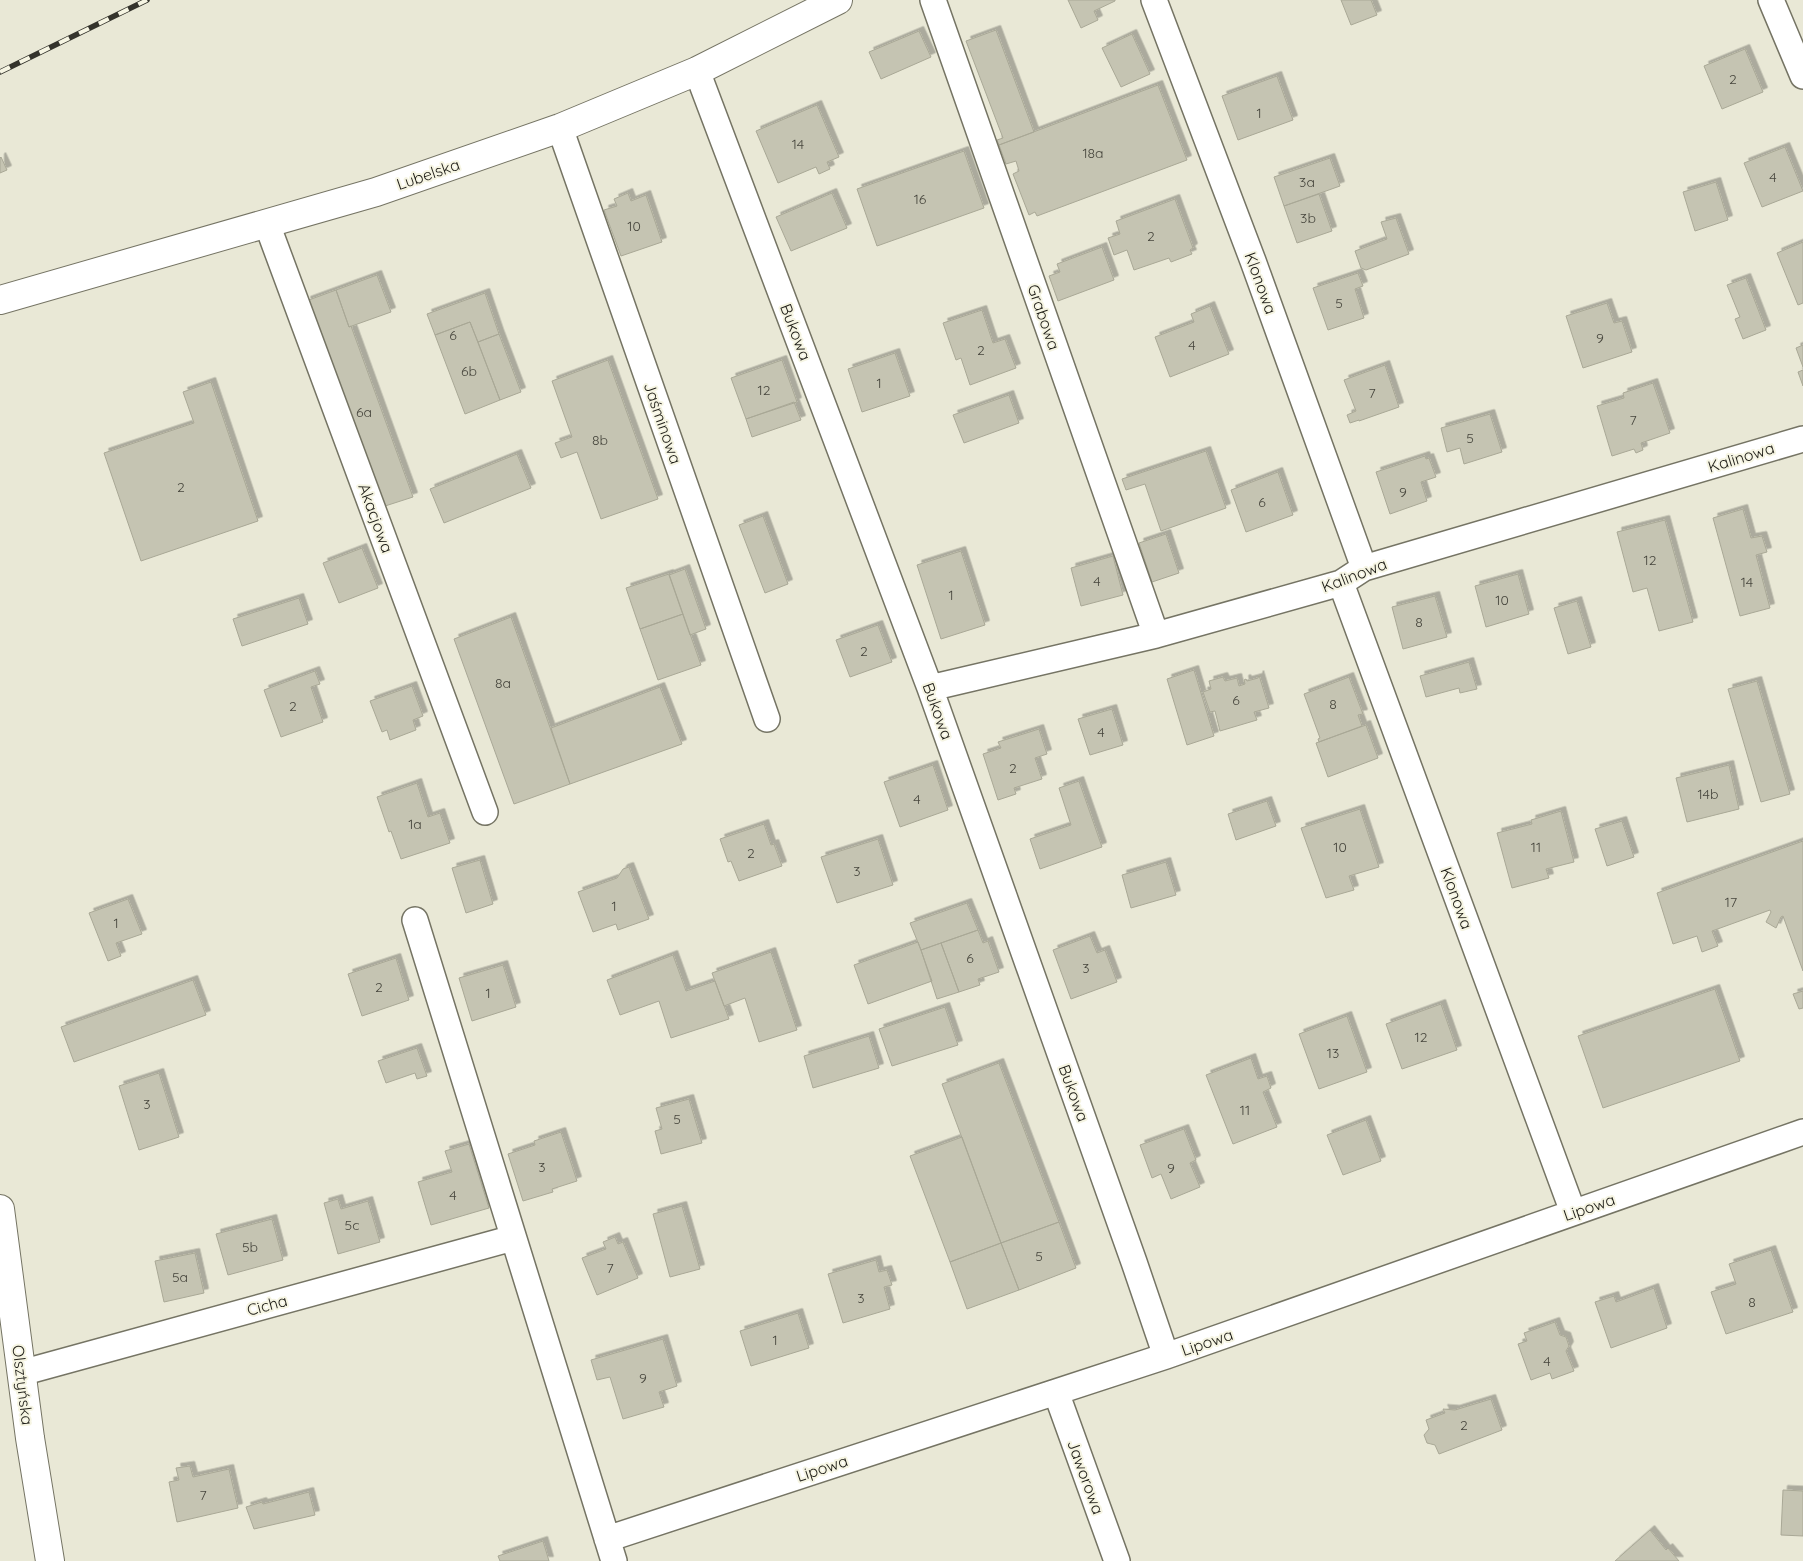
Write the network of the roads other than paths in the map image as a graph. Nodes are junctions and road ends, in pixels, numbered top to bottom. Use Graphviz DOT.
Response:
graph roads {
  1 [pos="838,0"];
  2 [pos="932,0"];
  3 [pos="1154,0"];
  4 [pos="1772,0"];
  5 [pos="697,71"];
  6 [pos="1803,76"];
  7 [pos="560,128"];
  8 [pos="267,224"];
  9 [pos="0,300"];
  10 [pos="1803,438"];
  11 [pos="1364,568"];
  12 [pos="1341,583"];
  13 [pos="1156,635"];
  14 [pos="930,688"];
  15 [pos="767,719"];
  16 [pos="485,812"];
  17 [pos="415,920"];
  18 [pos="1803,1132"];
  19 [pos="0,1209"];
  20 [pos="1573,1212"];
  21 [pos="513,1238"];
  22 [pos="1166,1356"];
  23 [pos="21,1373"];
  24 [pos="1056,1392"];
  25 [pos="610,1550"];
  26 [pos="50,1561"];
  27 [pos="1117,1561"];
  1 -- 5 [label="street, Lubelska"];
  2 -- 13 [label="street, Grabowa"];
  3 -- 11 [label="street, Klonowa"];
  4 -- 6 [label="street"];
  5 -- 7 [label="street, Lubelska"];
  5 -- 14 [label="street, Bukowa"];
  7 -- 8 [label="street, Lubelska"];
  7 -- 15 [label="street, Jaśminowa"];
  8 -- 9 [label="street, Lubelska"];
  8 -- 16 [label="street, Akacjowa"];
  10 -- 11 [label="street, Kalinowa"];
  11 -- 12 [label="street, Kalinowa"];
  12 -- 13 [label="street, Kalinowa"];
  12 -- 20 [label="street, Klonowa"];
  13 -- 14 [label="street, Kalinowa"];
  14 -- 22 [label="street, Bukowa"];
  17 -- 21 [label="street"];
  18 -- 20 [label="street, Lipowa"];
  19 -- 23 [label="street, Olsztyńska"];
  20 -- 22 [label="street, Lipowa"];
  21 -- 23 [label="street, Cicha"];
  21 -- 25 [label="street"];
  22 -- 24 [label="street, Lipowa"];
  23 -- 26 [label="street, Olsztyńska"];
  24 -- 25 [label="street, Lipowa"];
  24 -- 27 [label="street, Jaworowa"];
}
